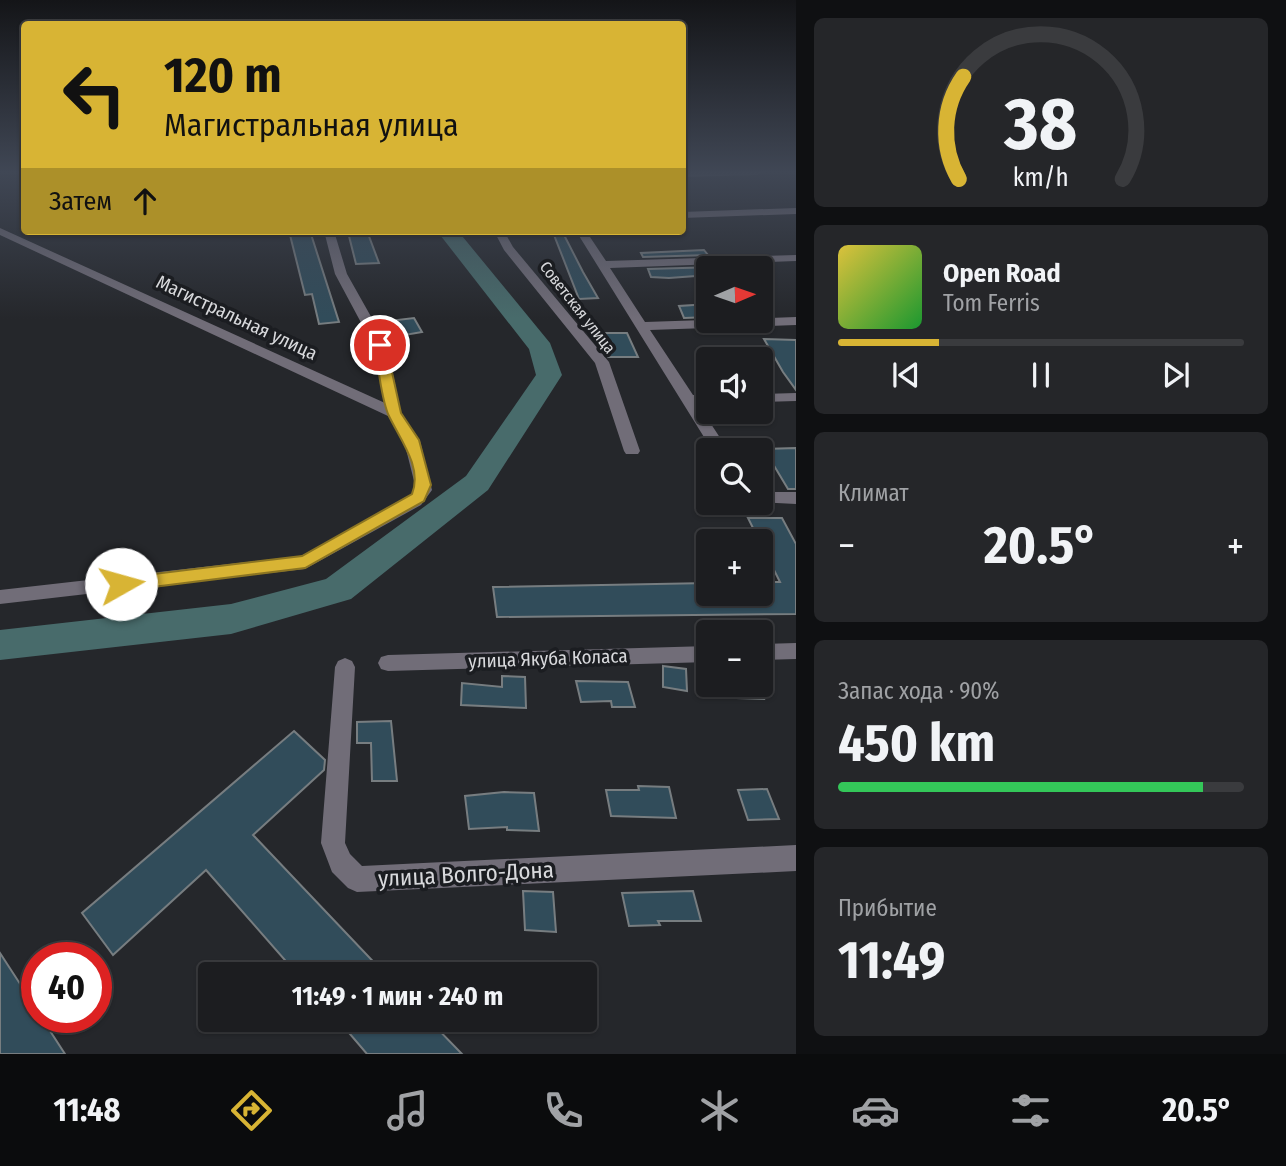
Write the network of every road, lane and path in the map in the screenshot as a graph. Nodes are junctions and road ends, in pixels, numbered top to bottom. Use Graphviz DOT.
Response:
graph roads {
  1 [pos="0,231"];
  2 [pos="329,235"];
  3 [pos="501,235"];
  4 [pos="585,235"];
  5 [pos="796,258"];
  6 [pos="604,265"];
  7 [pos="796,321"];
  8 [pos="640,326"];
  9 [pos="796,397"];
  10 [pos="773,398"];
  11 [pos="687,400"];
  12 [pos="696,400"];
  13 [pos="394,413"];
  14 [pos="712,438"];
  15 [pos="632,450"];
  16 [pos="773,498"];
  17 [pos="796,498"];
  18 [pos="0,597"];
  19 [pos="796,651"];
  20 [pos="773,652"];
  21 [pos="696,654"];
  22 [pos="388,663"];
  23 [pos="345,667"];
  24 [pos="796,859"];
  1 -- 13 [label="street, Магистральная улица"];
  2 -- 13 [label="street"];
  3 -- 15 [label="street, Советская улица"];
  4 -- 6 [label="street"];
  5 -- 6 [label="street"];
  6 -- 8 [label="street"];
  7 -- 8 [label="street"];
  8 -- 11 [label="street"];
  9 -- 10 [label="street"];
  11 -- 12 [label="street"];
  11 -- 14 [label="street"];
  13 -- 18 [label="street"];
  16 -- 17 [label="street"];
  19 -- 20 [label="street"];
  21 -- 22 [label="street, улица Якуба Коласа"];
  23 -- 24 [label="street, улица Волго-Дона"];
}
